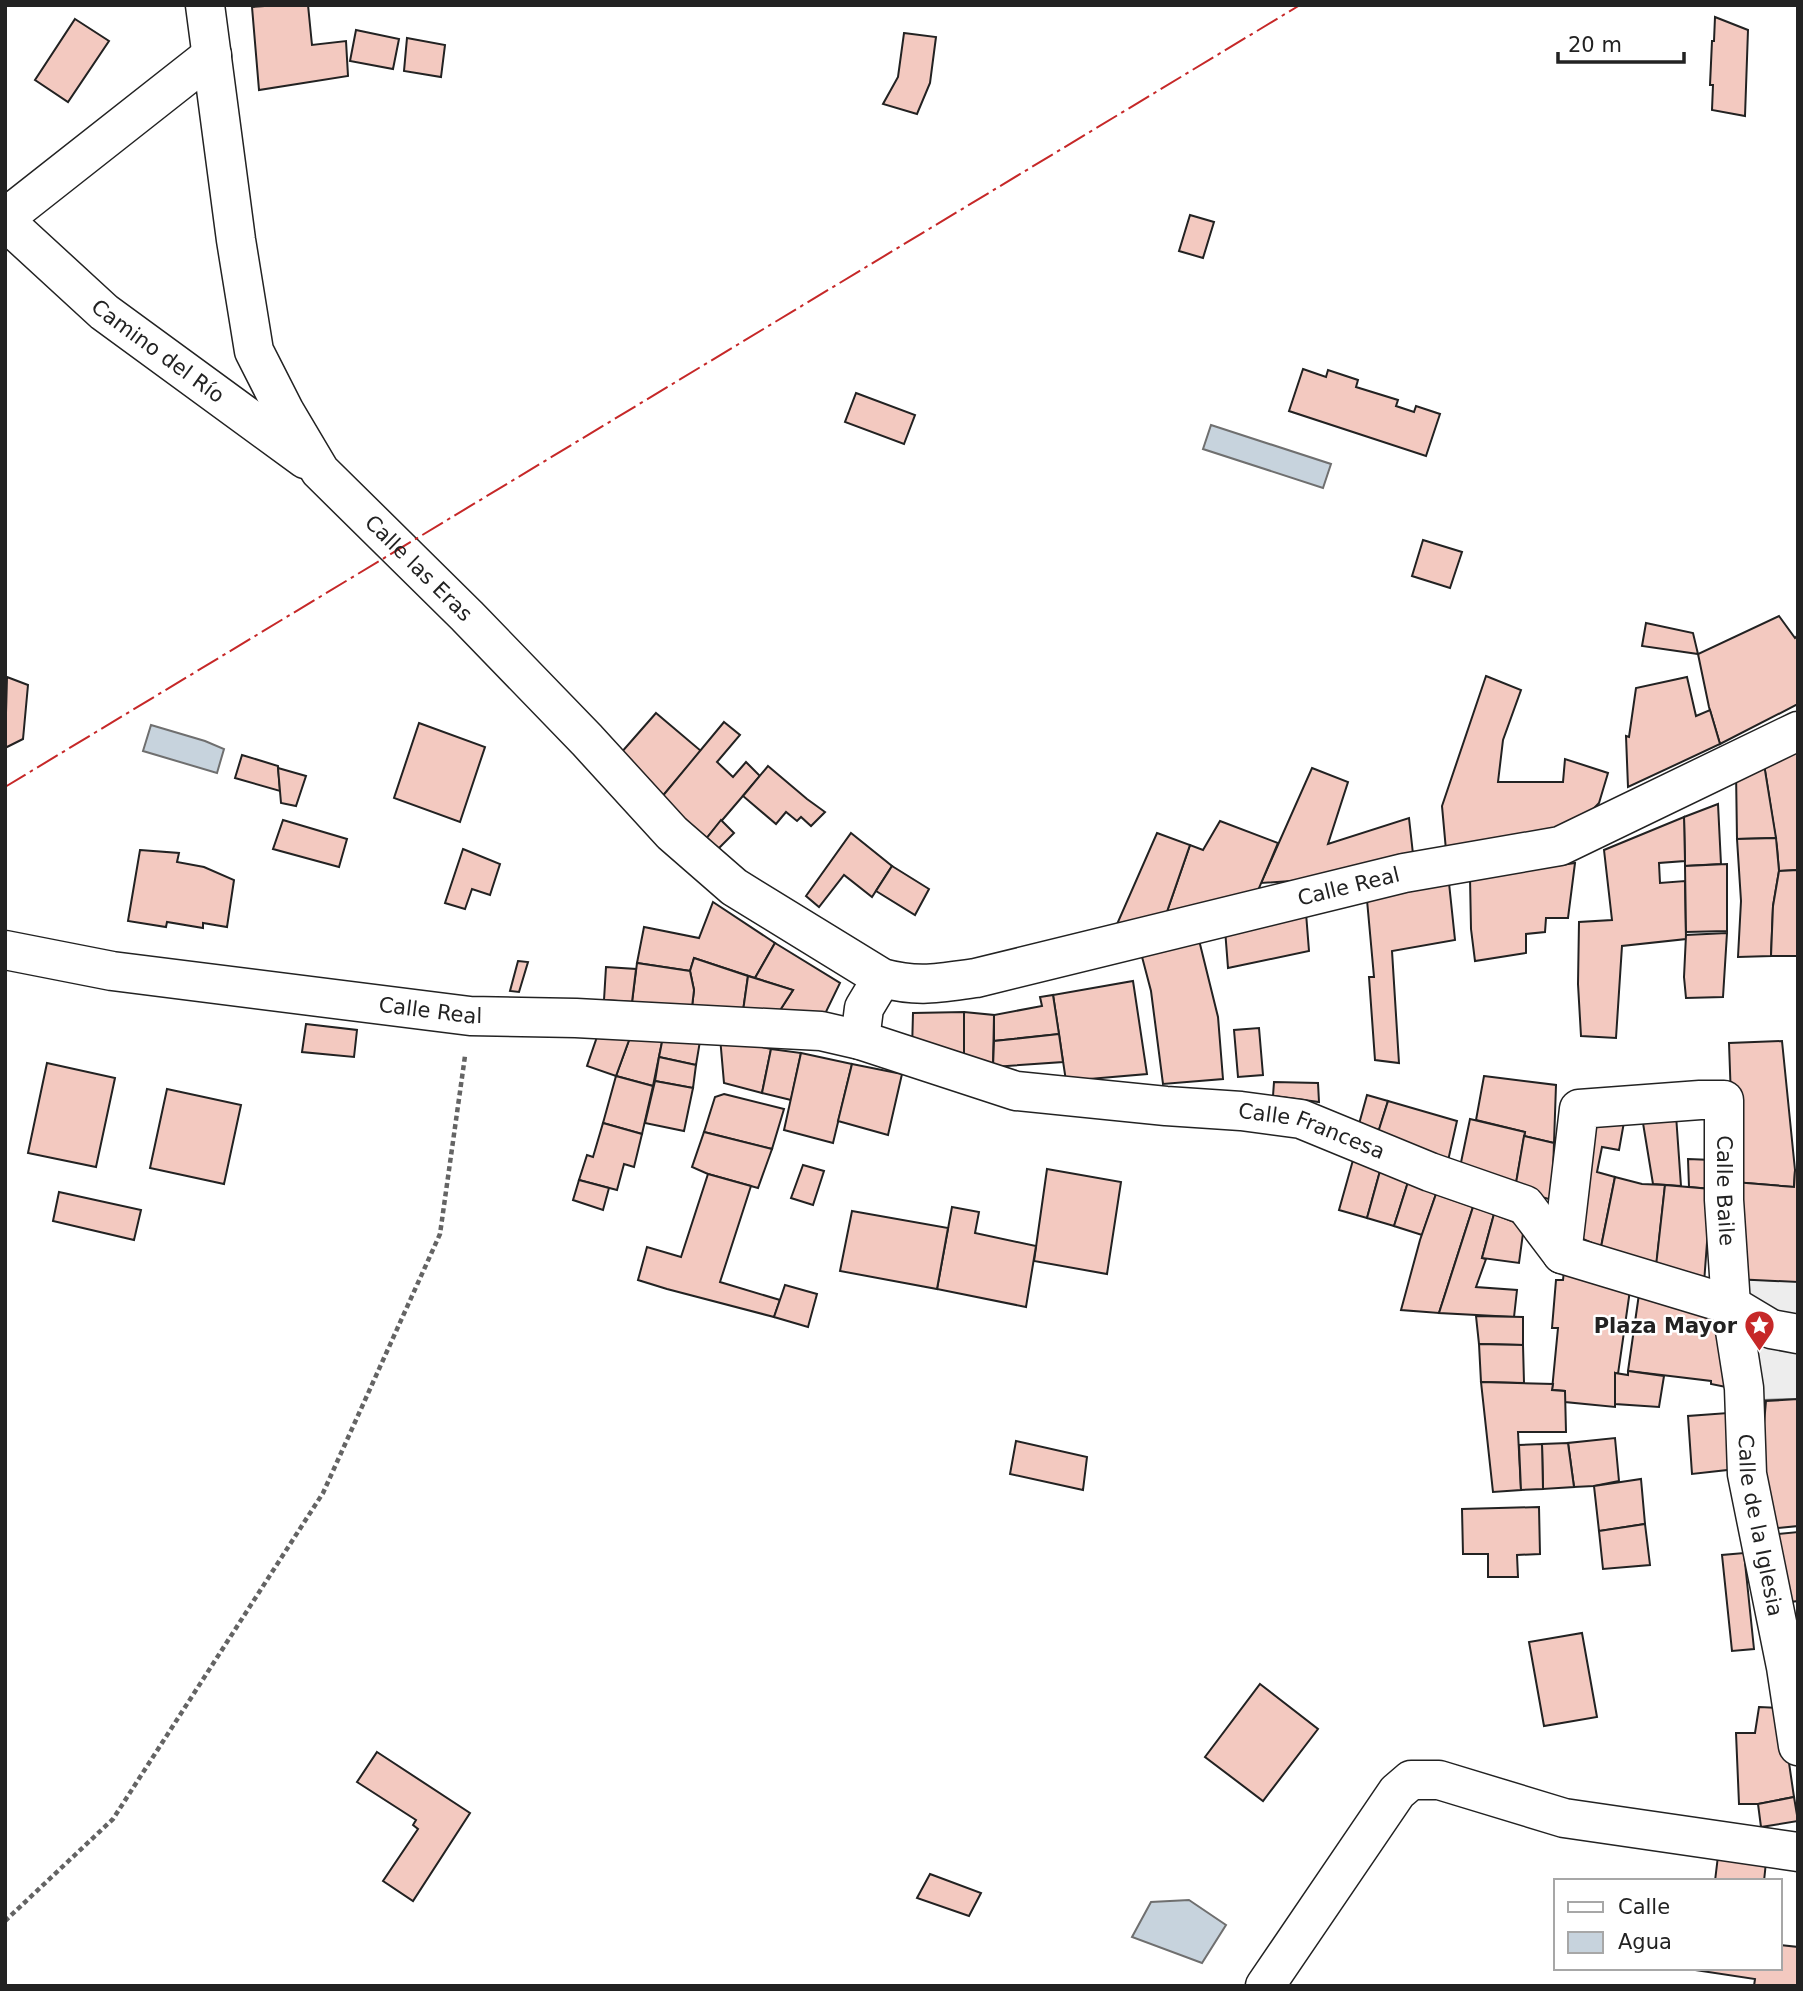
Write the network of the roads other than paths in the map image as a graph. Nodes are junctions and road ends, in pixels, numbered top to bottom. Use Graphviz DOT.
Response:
graph roads {
  1 [pos="205,5"];
  2 [pos="212,55"];
  3 [pos="5,219"];
  4 [pos="320,471"];
  5 [pos="1798,731"];
  6 [pos="5,950"];
  7 [pos="882,978"];
  8 [pos="860,1040"];
  9 [pos="1562,1254"];
  10 [pos="1731,1305"];
  11 [pos="1798,1334"];
  12 [pos="1798,1746"];
  13 [pos="1798,1852"];
  14 [pos="1265,1986"];
  1 -- 2 [label="street, Calle las Eras"];
  2 -- 3 [label="street"];
  2 -- 4 [label="street, Calle las Eras"];
  3 -- 4 [label="street, Camino del Río"];
  4 -- 7 [label="street, Calle las Eras"];
  5 -- 7 [label="street, Calle Real"];
  6 -- 8 [label="street, Calle Real"];
  7 -- 8 [label="street"];
  8 -- 9 [label="street, Calle Francesa"];
  9 -- 10 [label="street"];
  9 -- 10 [label="street, Calle Baile"];
  10 -- 11 [label="street"];
  10 -- 12 [label="street, Calle de la Iglesia"];
  13 -- 14 [label="street"];
}
